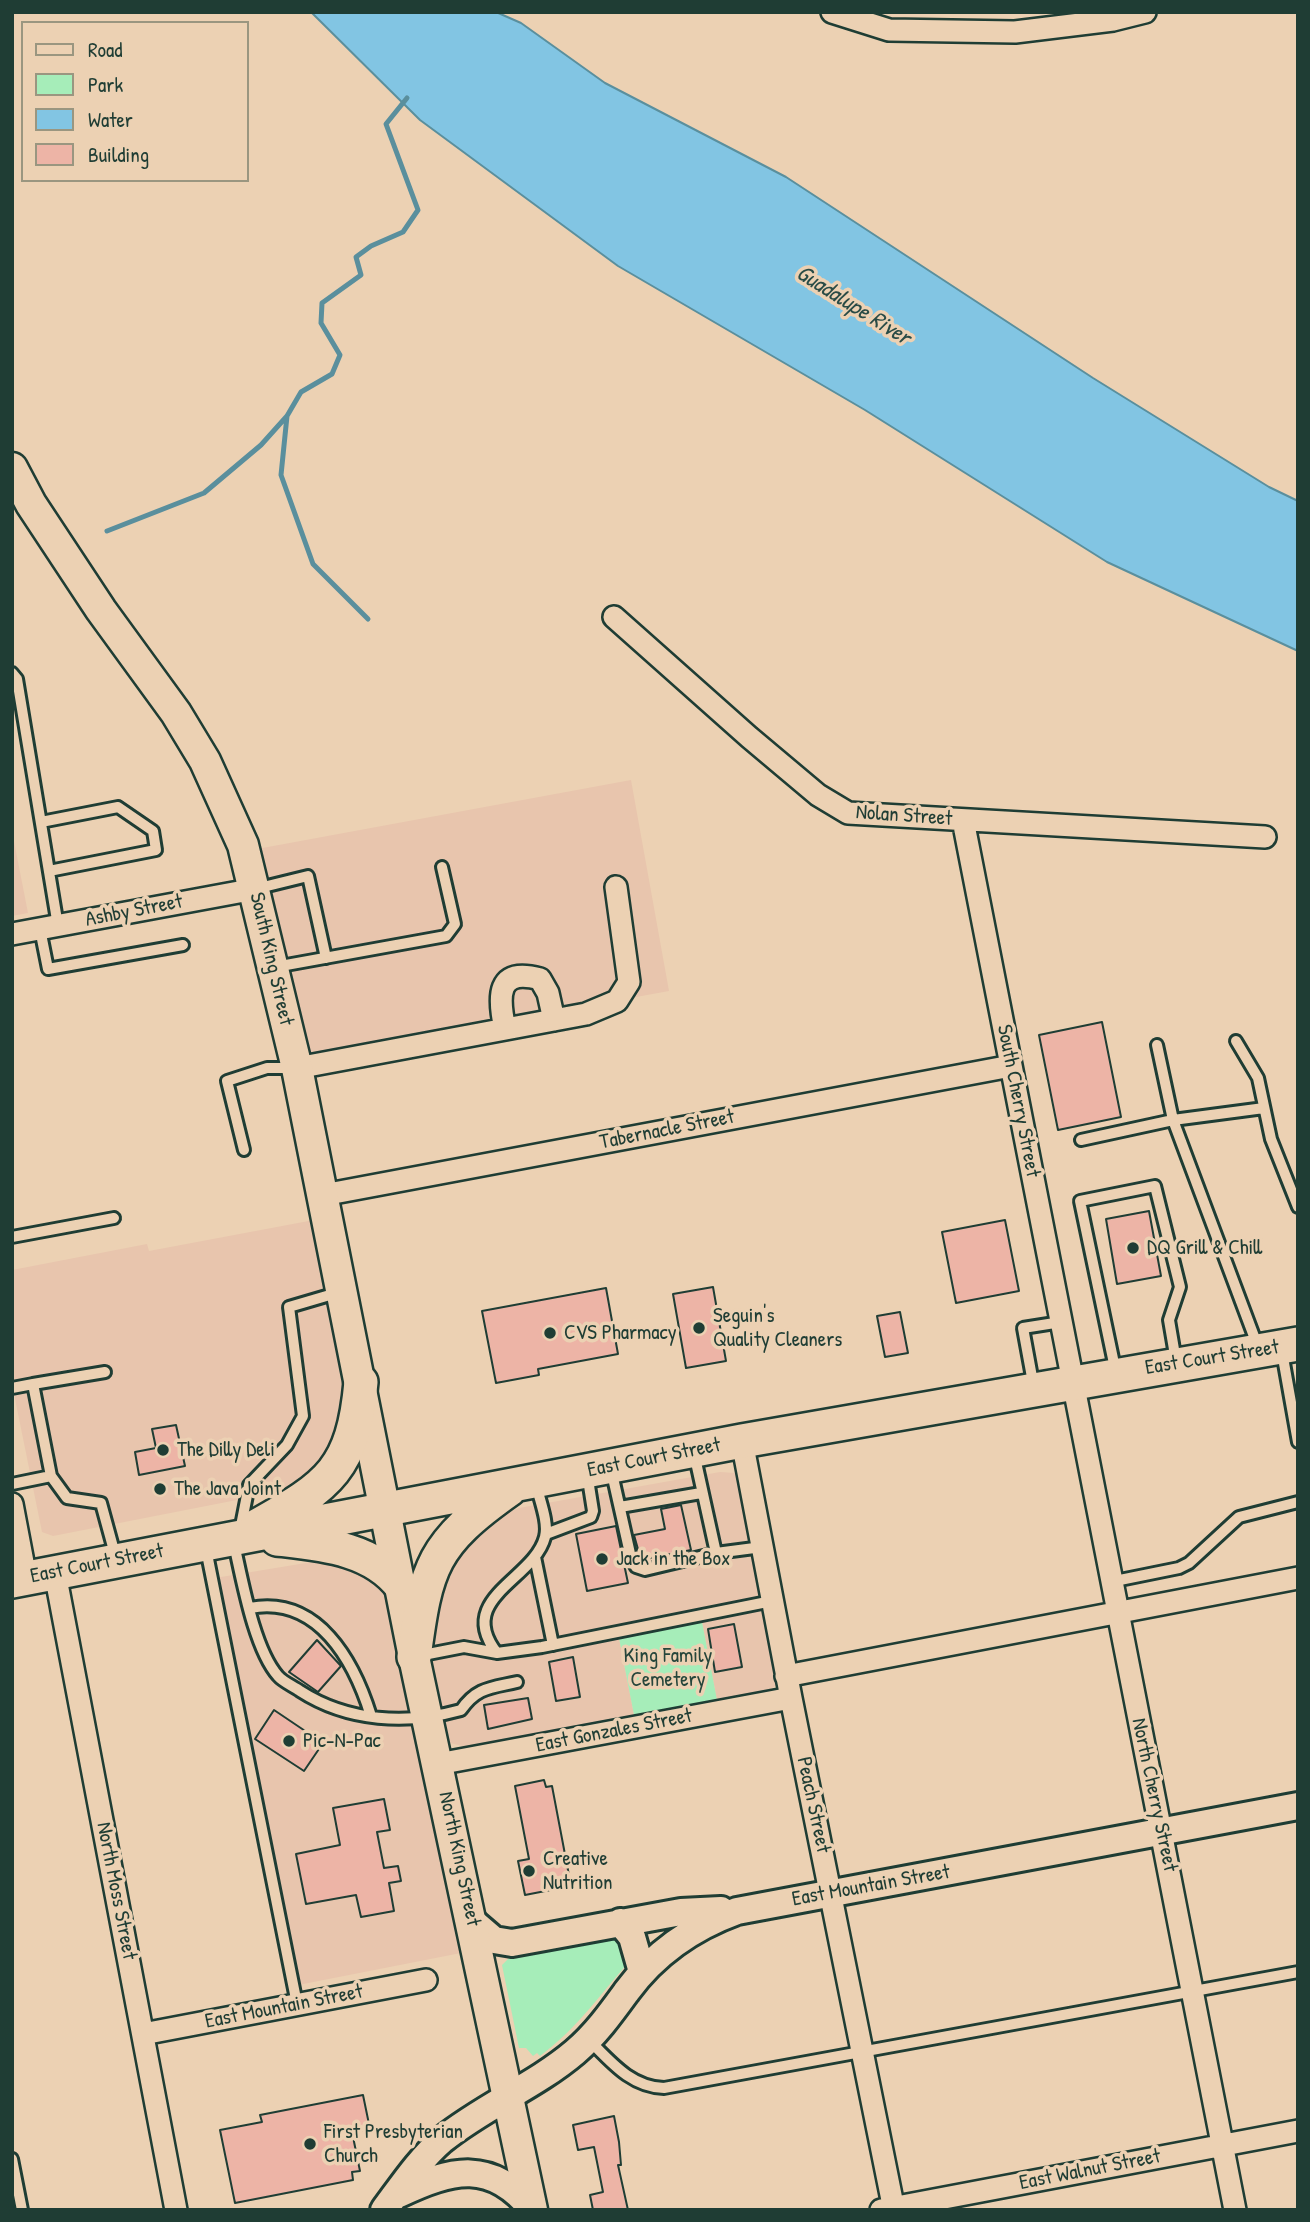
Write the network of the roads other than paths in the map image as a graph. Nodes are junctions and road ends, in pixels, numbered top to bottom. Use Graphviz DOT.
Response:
graph roads {
  1 [pos="832,12"];
  2 [pos="1145,12"];
  3 [pos="15,480"];
  4 [pos="614,617"];
  5 [pos="12,673"];
  6 [pos="963,820"];
  7 [pos="41,822"];
  8 [pos="1265,837"];
  9 [pos="442,867"];
  10 [pos="49,871"];
  11 [pos="615,887"];
  12 [pos="255,889"];
  13 [pos="49,927"];
  14 [pos="12,934"];
  15 [pos="183,945"];
  16 [pos="326,958"];
  17 [pos="272,967"];
  18 [pos="554,1020"];
  19 [pos="505,1029"];
  20 [pos="1236,1041"];
  21 [pos="1157,1045"];
  22 [pos="1012,1066"];
  23 [pos="296,1068"];
  24 [pos="1264,1108"];
  25 [pos="1173,1120"];
  26 [pos="1081,1140"];
  27 [pos="244,1150"];
  28 [pos="323,1195"];
  29 [pos="1298,1207"];
  30 [pos="114,1218"];
  31 [pos="12,1237"];
  32 [pos="342,1291"];
  33 [pos="1061,1322"];
  34 [pos="1279,1347"];
  35 [pos="1176,1364"];
  36 [pos="106,1372"];
  37 [pos="1116,1374"];
  38 [pos="1073,1381"];
  39 [pos="361,1382"];
  40 [pos="33,1384"];
  41 [pos="12,1388"];
  42 [pos="1034,1388"];
  43 [pos="742,1441"];
  44 [pos="1298,1443"];
  45 [pos="693,1451"];
  46 [pos="598,1468"];
  47 [pos="51,1476"];
  48 [pos="526,1482"];
  49 [pos="12,1484"];
  50 [pos="701,1493"];
  51 [pos="1298,1503"];
  52 [pos="12,1504"];
  53 [pos="620,1507"];
  54 [pos="387,1508"];
  55 [pos="546,1534"];
  56 [pos="226,1539"];
  57 [pos="762,1547"];
  58 [pos="716,1553"];
  59 [pos="535,1558"];
  60 [pos="117,1560"];
  61 [pos="31,1577"];
  62 [pos="1298,1578"];
  63 [pos="1111,1582"];
  64 [pos="402,1587"];
  65 [pos="772,1601"];
  66 [pos="250,1608"];
  67 [pos="1116,1613"];
  68 [pos="553,1645"];
  69 [pos="497,1653"];
  70 [pos="414,1657"];
  71 [pos="786,1676"];
  72 [pos="517,1682"];
  73 [pos="790,1698"];
  74 [pos="371,1716"];
  75 [pos="428,1718"];
  76 [pos="438,1764"];
  77 [pos="1298,1806"];
  78 [pos="1163,1832"];
  79 [pos="832,1894"];
  80 [pos="737,1911"];
  81 [pos="473,1922"];
  82 [pos="620,1922"];
  83 [pos="642,1972"];
  84 [pos="1298,1972"];
  85 [pos="426,1980"];
  86 [pos="1194,1993"];
  87 [pos="297,2004"];
  88 [pos="142,2034"];
  89 [pos="589,2040"];
  90 [pos="863,2053"];
  91 [pos="509,2096"];
  92 [pos="1298,2131"];
  93 [pos="1223,2145"];
  94 [pos="12,2160"];
  95 [pos="389,2203"];
  96 [pos="532,2209"];
  97 [pos="890,2209"];
  98 [pos="22,2210"];
  99 [pos="176,2210"];
  100 [pos="1235,2210"];
  1 -- 2 [label="street"];
  3 -- 12 [label="main road, South King Street"];
  4 -- 6 [label="street, Nolan Street"];
  5 -- 7 [label="lane"];
  6 -- 8 [label="street, Nolan Street"];
  6 -- 22 [label="street, South Cherry Street"];
  7 -- 10 [label="lane"];
  7 -- 10 [label="lane"];
  9 -- 16 [label="lane"];
  10 -- 13 [label="lane"];
  11 -- 18 [label="street"];
  12 -- 13 [label="street, Ashby Street"];
  12 -- 16 [label="lane"];
  12 -- 17 [label="main road, South King Street"];
  13 -- 14 [label="street, Ashby Street"];
  13 -- 15 [label="lane"];
  16 -- 17 [label="lane"];
  17 -- 23 [label="main road, South King Street"];
  18 -- 19 [label="street"];
  18 -- 19 [label="street"];
  19 -- 23 [label="street"];
  20 -- 24 [label="lane"];
  21 -- 25 [label="lane"];
  22 -- 28 [label="street, Tabernacle Street"];
  22 -- 33 [label="street, South Cherry Street"];
  23 -- 27 [label="lane"];
  23 -- 28 [label="main road, South King Street"];
  24 -- 25 [label="lane"];
  24 -- 29 [label="lane"];
  25 -- 26 [label="lane"];
  25 -- 34 [label="lane"];
  28 -- 32 [label="main road, South King Street"];
  30 -- 31 [label="lane"];
  32 -- 39 [label="main road, South King Street"];
  32 -- 56 [label="lane"];
  33 -- 38 [label="street, South Cherry Street"];
  33 -- 42 [label="lane"];
  34 -- 35 [label="main road, East Court Street"];
  34 -- 44 [label="lane"];
  35 -- 37 [label="main road, East Court Street"];
  35 -- 37 [label="lane"];
  36 -- 40 [label="lane"];
  37 -- 38 [label="main road, East Court Street"];
  38 -- 42 [label="main road, East Court Street"];
  38 -- 63 [label="street, North Cherry Street"];
  39 -- 54 [label="main road, South King Street"];
  39 -- 56 [label="main road"];
  40 -- 41 [label="lane"];
  40 -- 47 [label="lane"];
  42 -- 43 [label="main road, East Court Street"];
  43 -- 45 [label="main road, East Court Street"];
  43 -- 57 [label="street, Peach Street"];
  45 -- 46 [label="main road, East Court Street"];
  45 -- 50 [label="lane"];
  46 -- 48 [label="main road, East Court Street"];
  46 -- 53 [label="lane"];
  46 -- 55 [label="lane"];
  47 -- 49 [label="lane"];
  47 -- 60 [label="lane"];
  48 -- 54 [label="main road, East Court Street"];
  48 -- 55 [label="lane"];
  48 -- 70 [label="main road"];
  50 -- 53 [label="lane"];
  50 -- 58 [label="lane"];
  51 -- 63 [label="lane"];
  52 -- 61 [label="street, North Moss Street"];
  53 -- 58 [label="lane"];
  54 -- 56 [label="main road, East Court Street"];
  54 -- 64 [label="main road, North King Street"];
  55 -- 59 [label="lane"];
  56 -- 60 [label="main road, East Court Street"];
  56 -- 64 [label="main road"];
  56 -- 66 [label="lane"];
  56 -- 87 [label="lane"];
  57 -- 58 [label="lane"];
  57 -- 65 [label="street, Peach Street"];
  59 -- 68 [label="lane"];
  59 -- 69 [label="lane"];
  60 -- 61 [label="main road, East Court Street"];
  61 -- 88 [label="street, North Moss Street"];
  62 -- 67 [label="street"];
  63 -- 67 [label="street, North Cherry Street"];
  64 -- 70 [label="main road, North King Street"];
  65 -- 68 [label="lane"];
  65 -- 71 [label="street, Peach Street"];
  66 -- 74 [label="lane"];
  66 -- 74 [label="lane"];
  67 -- 71 [label="street"];
  67 -- 78 [label="street, North Cherry Street"];
  68 -- 69 [label="lane"];
  69 -- 70 [label="lane"];
  70 -- 75 [label="main road, North King Street"];
  71 -- 73 [label="street, Peach Street"];
  72 -- 75 [label="lane"];
  73 -- 76 [label="street, East Gonzales Street"];
  73 -- 79 [label="street, Peach Street"];
  74 -- 75 [label="lane"];
  75 -- 76 [label="main road, North King Street"];
  76 -- 81 [label="main road, North King Street"];
  77 -- 78 [label="street, East Mountain Street"];
  78 -- 79 [label="street, East Mountain Street"];
  78 -- 86 [label="street, North Cherry Street"];
  79 -- 80 [label="street, East Mountain Street"];
  79 -- 90 [label="street, Peach Street"];
  80 -- 82 [label="street"];
  80 -- 83 [label="street, East Mountain Street"];
  81 -- 82 [label="street"];
  81 -- 91 [label="main road, North King Street"];
  82 -- 83 [label="street"];
  83 -- 89 [label="street, East Mountain Street"];
  84 -- 86 [label="lane"];
  85 -- 87 [label="street, East Mountain Street"];
  86 -- 90 [label="lane"];
  86 -- 93 [label="street, North Cherry Street"];
  87 -- 88 [label="street, East Mountain Street"];
  88 -- 99 [label="street, North Moss Street"];
  89 -- 90 [label="lane"];
  89 -- 91 [label="street, East Mountain Street"];
  90 -- 97 [label="street, Peach Street"];
  91 -- 95 [label="street"];
  91 -- 96 [label="main road, North King Street"];
  92 -- 93 [label="street, East Walnut Street"];
  93 -- 97 [label="street, East Walnut Street"];
  93 -- 100 [label="street, North Cherry Street"];
  94 -- 98 [label="lane"];
  95 -- 96 [label="street"];
}
